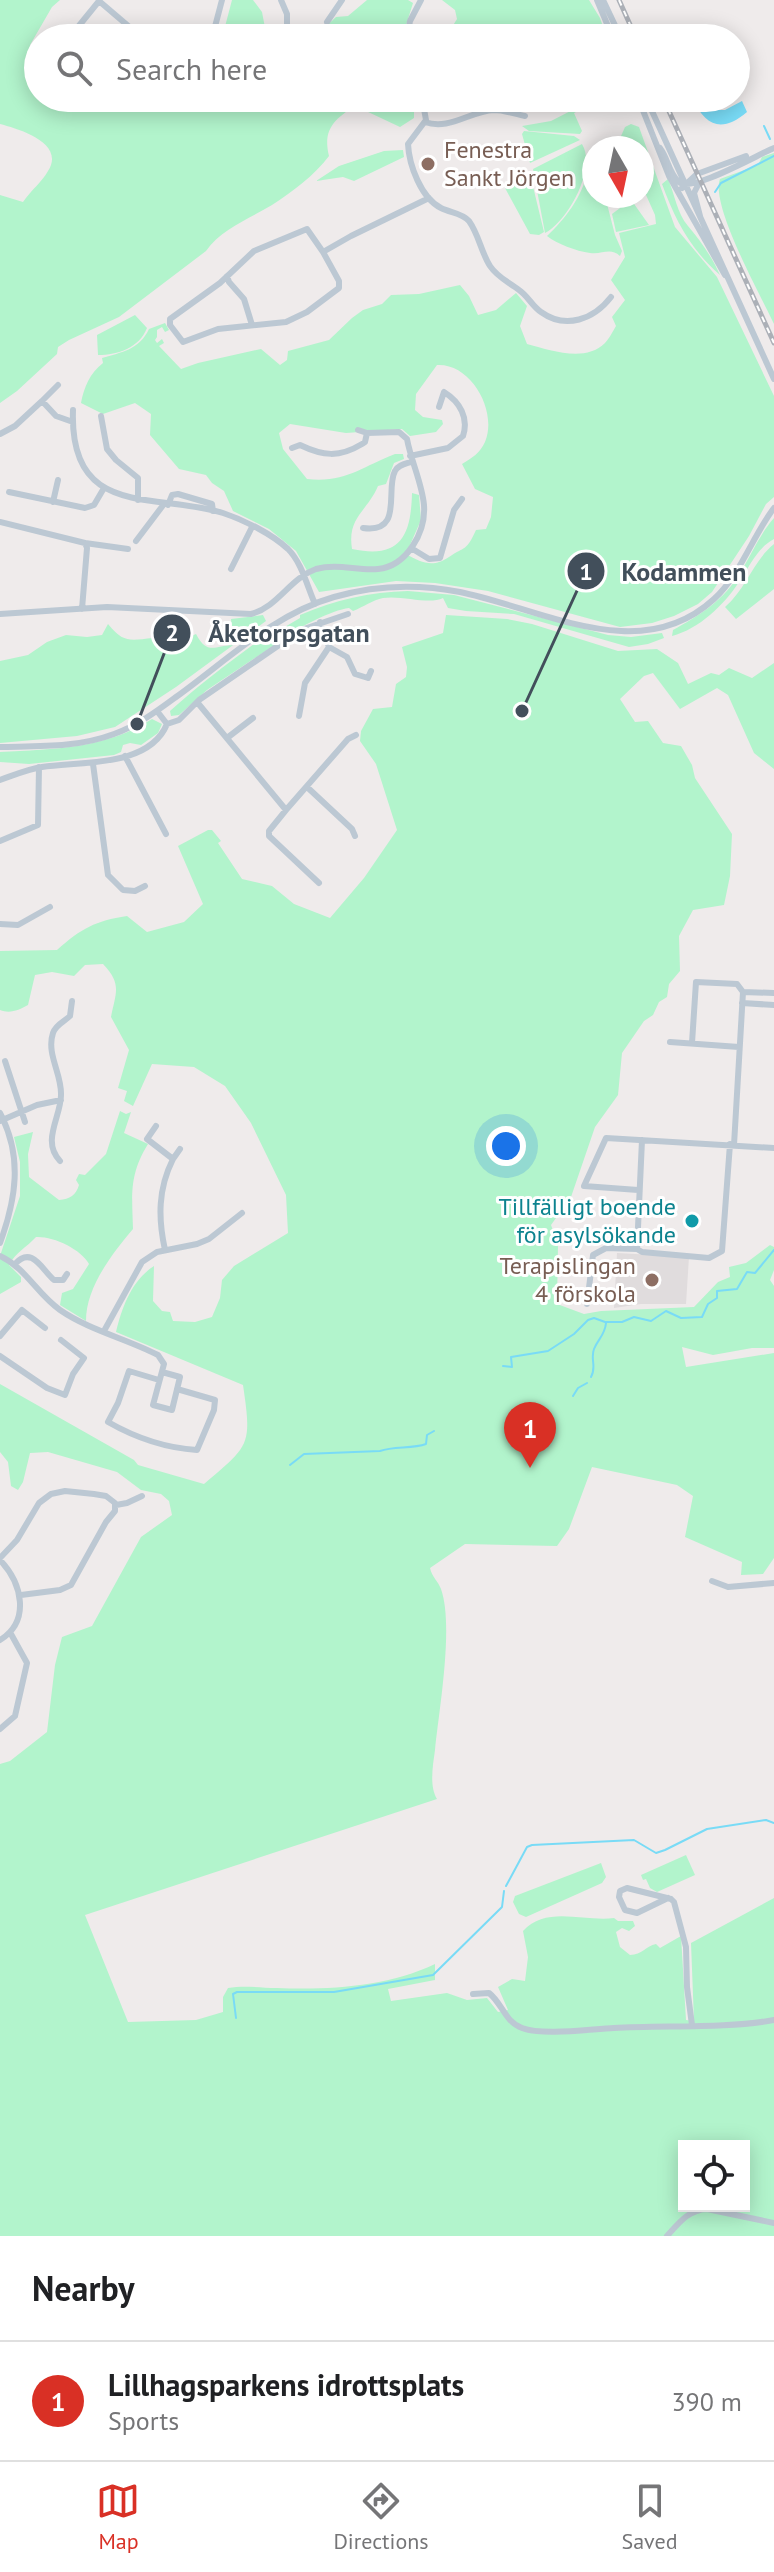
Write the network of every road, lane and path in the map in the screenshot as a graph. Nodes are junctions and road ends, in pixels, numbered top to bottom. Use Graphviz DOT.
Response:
graph roads {
  1 [pos="222,0"];
  2 [pos="281,0"];
  3 [pos="342,0"];
  4 [pos="421,0"];
  5 [pos="600,0"];
  6 [pos="98,1"];
  7 [pos="327,22"];
  8 [pos="80,24"];
  9 [pos="126,24"];
  10 [pos="216,24"];
  11 [pos="287,24"];
  12 [pos="409,24"];
  13 [pos="608,24"];
  14 [pos="613,24"];
  15 [pos="424,112"];
  16 [pos="483,112"];
  17 [pos="506,112"];
  18 [pos="644,112"];
  19 [pos="652,112"];
  20 [pos="525,116"];
  21 [pos="425,122"];
  22 [pos="658,145"];
  23 [pos="774,146"];
  24 [pos="679,172"];
  25 [pos="697,174"];
  26 [pos="701,183"];
  27 [pos="684,185"];
  28 [pos="678,194"];
  29 [pos="429,198"];
  30 [pos="700,216"];
  31 [pos="323,252"];
  32 [pos="727,278"];
  33 [pos="226,280"];
  34 [pos="611,297"];
  35 [pos="249,323"];
  36 [pos="774,379"];
  37 [pos="58,385"];
  38 [pos="42,401"];
  39 [pos="439,407"];
  40 [pos="73,410"];
  41 [pos="101,416"];
  42 [pos="73,422"];
  43 [pos="358,430"];
  44 [pos="367,433"];
  45 [pos="0,434"];
  46 [pos="292,448"];
  47 [pos="410,459"];
  48 [pos="58,480"];
  49 [pos="104,488"];
  50 [pos="9,492"];
  51 [pos="462,499"];
  52 [pos="138,500"];
  53 [pos="53,502"];
  54 [pos="166,504"];
  55 [pos="774,508"];
  56 [pos="213,511"];
  57 [pos="0,522"];
  58 [pos="252,527"];
  59 [pos="363,528"];
  60 [pos="136,541"];
  61 [pos="85,543"];
  62 [pos="411,548"];
  63 [pos="128,549"];
  64 [pos="231,569"];
  65 [pos="303,575"];
  66 [pos="315,604"];
  67 [pos="82,609"];
  68 [pos="0,614"];
  69 [pos="348,614"];
  70 [pos="320,622"];
  71 [pos="329,647"];
  72 [pos="371,671"];
  73 [pos="197,702"];
  74 [pos="157,711"];
  75 [pos="299,716"];
  76 [pos="253,718"];
  77 [pos="167,724"];
  78 [pos="356,735"];
  79 [pos="227,738"];
  80 [pos="0,747"];
  81 [pos="125,756"];
  82 [pos="93,764"];
  83 [pos="39,767"];
  84 [pos="0,780"];
  85 [pos="307,787"];
  86 [pos="286,810"];
  87 [pos="166,834"];
  88 [pos="355,836"];
  89 [pos="0,841"];
  90 [pos="319,883"];
  91 [pos="145,886"];
  92 [pos="50,907"];
  93 [pos="0,924"];
  94 [pos="743,992"];
  95 [pos="774,993"];
  96 [pos="72,1001"];
  97 [pos="742,1003"];
  98 [pos="774,1005"];
  99 [pos="670,1042"];
  100 [pos="692,1043"];
  101 [pos="739,1047"];
  102 [pos="5,1061"];
  103 [pos="61,1100"];
  104 [pos="21,1111"];
  105 [pos="1,1118"];
  106 [pos="25,1122"];
  107 [pos="156,1126"];
  108 [pos="642,1140"];
  109 [pos="732,1144"];
  110 [pos="774,1148"];
  111 [pos="180,1149"];
  112 [pos="173,1159"];
  113 [pos="60,1161"];
  114 [pos="638,1190"];
  115 [pos="242,1213"];
  116 [pos="0,1243"];
  117 [pos="637,1249"];
  118 [pos="165,1250"];
  119 [pos="0,1256"];
  120 [pos="15,1264"];
  121 [pos="67,1274"];
  122 [pos="587,1304"];
  123 [pos="45,1328"];
  124 [pos="104,1331"];
  125 [pos="0,1336"];
  126 [pos="61,1340"];
  127 [pos="0,1356"];
  128 [pos="162,1372"];
  129 [pos="159,1380"];
  130 [pos="157,1389"];
  131 [pos="176,1391"];
  132 [pos="142,1496"];
  133 [pos="116,1505"];
  134 [pos="0,1559"];
  135 [pos="712,1581"];
  136 [pos="774,1583"];
  137 [pos="21,1595"];
  138 [pos="11,1634"];
  139 [pos="0,1640"];
  140 [pos="0,1729"];
  141 [pos="668,1898"];
  142 [pos="473,1994"];
  143 [pos="774,2020"];
  144 [pos="692,2025"];
  145 [pos="774,2223"];
  146 [pos="667,2236"];
  1 -- 10 [label="street"];
  2 -- 11 [label="street"];
  3 -- 7 [label="street"];
  4 -- 12 [label="street"];
  5 -- 13 [label="street"];
  5 -- 14 [label="street"];
  6 -- 8 [label="street"];
  6 -- 9 [label="street"];
  15 -- 21 [label="street"];
  16 -- 21 [label="street"];
  17 -- 20 [label="street"];
  18 -- 22 [label="street"];
  19 -- 24 [label="street"];
  21 -- 29 [label="street"];
  22 -- 27 [label="street"];
  22 -- 28 [label="street"];
  23 -- 25 [label="street"];
  23 -- 26 [label="street"];
  24 -- 25 [label="street"];
  24 -- 27 [label="street"];
  25 -- 27 [label="street"];
  26 -- 27 [label="street"];
  26 -- 30 [label="street"];
  27 -- 28 [label="street"];
  27 -- 30 [label="street"];
  28 -- 32 [label="street"];
  29 -- 31 [label="street"];
  29 -- 34 [label="street"];
  30 -- 32 [label="street"];
  31 -- 33 [label="street"];
  31 -- 35 [label="street"];
  32 -- 36 [label="street"];
  33 -- 35 [label="street"];
  33 -- 35 [label="street"];
  37 -- 38 [label="street"];
  38 -- 42 [label="street"];
  38 -- 45 [label="street"];
  39 -- 47 [label="street"];
  40 -- 42 [label="street"];
  41 -- 52 [label="street"];
  42 -- 49 [label="street"];
  43 -- 44 [label="street"];
  44 -- 46 [label="street"];
  44 -- 47 [label="street"];
  47 -- 59 [label="street"];
  47 -- 62 [label="street"];
  48 -- 53 [label="street"];
  49 -- 52 [label="street"];
  49 -- 53 [label="street"];
  50 -- 53 [label="street"];
  51 -- 62 [label="street"];
  52 -- 54 [label="street"];
  54 -- 56 [label="street"];
  54 -- 56 [label="street"];
  54 -- 60 [label="street"];
  55 -- 66 [label="street"];
  56 -- 58 [label="street"];
  57 -- 61 [label="street"];
  58 -- 64 [label="street"];
  58 -- 65 [label="street"];
  61 -- 63 [label="street"];
  61 -- 67 [label="street"];
  62 -- 65 [label="street"];
  65 -- 66 [label="street"];
  65 -- 67 [label="street"];
  66 -- 74 [label="street"];
  67 -- 68 [label="street"];
  69 -- 70 [label="street"];
  70 -- 71 [label="street"];
  70 -- 73 [label="street"];
  71 -- 72 [label="street"];
  71 -- 75 [label="street"];
  73 -- 77 [label="street"];
  73 -- 79 [label="street"];
  74 -- 77 [label="street"];
  74 -- 80 [label="street"];
  76 -- 79 [label="street"];
  77 -- 81 [label="street"];
  78 -- 85 [label="street"];
  79 -- 86 [label="street"];
  81 -- 82 [label="street"];
  81 -- 87 [label="street"];
  82 -- 83 [label="street"];
  82 -- 91 [label="street"];
  83 -- 84 [label="street"];
  83 -- 89 [label="street"];
  85 -- 86 [label="street"];
  85 -- 88 [label="street"];
  86 -- 90 [label="street"];
  92 -- 93 [label="street"];
  94 -- 95 [label="street"];
  94 -- 97 [label="street"];
  94 -- 100 [label="street"];
  96 -- 103 [label="street"];
  97 -- 98 [label="street"];
  97 -- 101 [label="street"];
  99 -- 100 [label="street"];
  100 -- 101 [label="street"];
  101 -- 109 [label="street"];
  102 -- 104 [label="street"];
  103 -- 104 [label="street"];
  103 -- 113 [label="street"];
  104 -- 105 [label="street"];
  104 -- 106 [label="street"];
  105 -- 116 [label="street"];
  107 -- 112 [label="street"];
  108 -- 109 [label="street"];
  108 -- 114 [label="street"];
  108 -- 114 [label="street"];
  109 -- 110 [label="street"];
  109 -- 117 [label="street"];
  111 -- 112 [label="street"];
  112 -- 118 [label="street"];
  114 -- 117 [label="street"];
  115 -- 118 [label="street"];
  117 -- 122 [label="street"];
  118 -- 124 [label="street"];
  119 -- 120 [label="street"];
  120 -- 121 [label="street"];
  120 -- 124 [label="street"];
  123 -- 125 [label="street"];
  124 -- 128 [label="street"];
  126 -- 127 [label="street"];
  128 -- 129 [label="street"];
  128 -- 131 [label="street"];
  129 -- 130 [label="street"];
  129 -- 131 [label="street"];
  130 -- 131 [label="street"];
  130 -- 131 [label="street"];
  132 -- 133 [label="street"];
  133 -- 134 [label="street"];
  133 -- 137 [label="street"];
  134 -- 137 [label="street"];
  135 -- 136 [label="street"];
  137 -- 138 [label="street"];
  138 -- 139 [label="street"];
  138 -- 140 [label="street"];
  141 -- 141 [label="street"];
  141 -- 144 [label="street"];
  142 -- 144 [label="street"];
  143 -- 144 [label="street"];
  145 -- 146 [label="street"];
}
